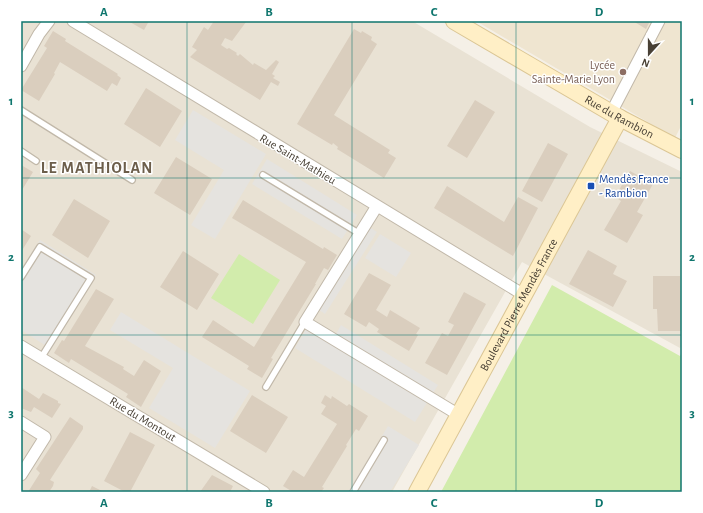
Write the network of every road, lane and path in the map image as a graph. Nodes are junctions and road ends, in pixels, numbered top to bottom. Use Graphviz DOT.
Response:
graph roads {
  1 [pos="49,21"];
  2 [pos="72,21"];
  3 [pos="454,21"];
  4 [pos="659,21"];
  5 [pos="21,66"];
  6 [pos="21,110"];
  7 [pos="616,116"];
  8 [pos="682,150"];
  9 [pos="21,151"];
  10 [pos="36,161"];
  11 [pos="263,175"];
  12 [pos="132,180"];
  13 [pos="377,206"];
  14 [pos="360,234"];
  15 [pos="21,277"];
  16 [pos="524,295"];
  17 [pos="305,322"];
  18 [pos="21,346"];
  19 [pos="41,358"];
  20 [pos="266,387"];
  21 [pos="459,415"];
  22 [pos="21,422"];
  23 [pos="384,440"];
  24 [pos="21,475"];
  25 [pos="264,492"];
  26 [pos="353,492"];
  27 [pos="417,492"];
  1 -- 5 [label="street"];
  2 -- 13 [label="street, Rue Saint-Mathieu"];
  3 -- 7 [label="street, Rue du Rambion"];
  4 -- 7 [label="street"];
  6 -- 12 [label="lane"];
  7 -- 8 [label="street, Rue du Rambion"];
  7 -- 16 [label="street, Boulevard Pierre Mendès France"];
  9 -- 10 [label="lane"];
  11 -- 14 [label="lane"];
  13 -- 14 [label="street"];
  13 -- 16 [label="street, Rue Saint-Mathieu"];
  14 -- 17 [label="street"];
  15 -- 19 [label="lane"];
  16 -- 21 [label="street, Boulevard Pierre Mendès France"];
  17 -- 20 [label="lane"];
  17 -- 21 [label="street"];
  18 -- 19 [label="street, Rue du Montout"];
  19 -- 25 [label="street, Rue du Montout"];
  21 -- 27 [label="street, Boulevard Pierre Mendès France"];
  22 -- 24 [label="street"];
  23 -- 26 [label="lane"];
}
